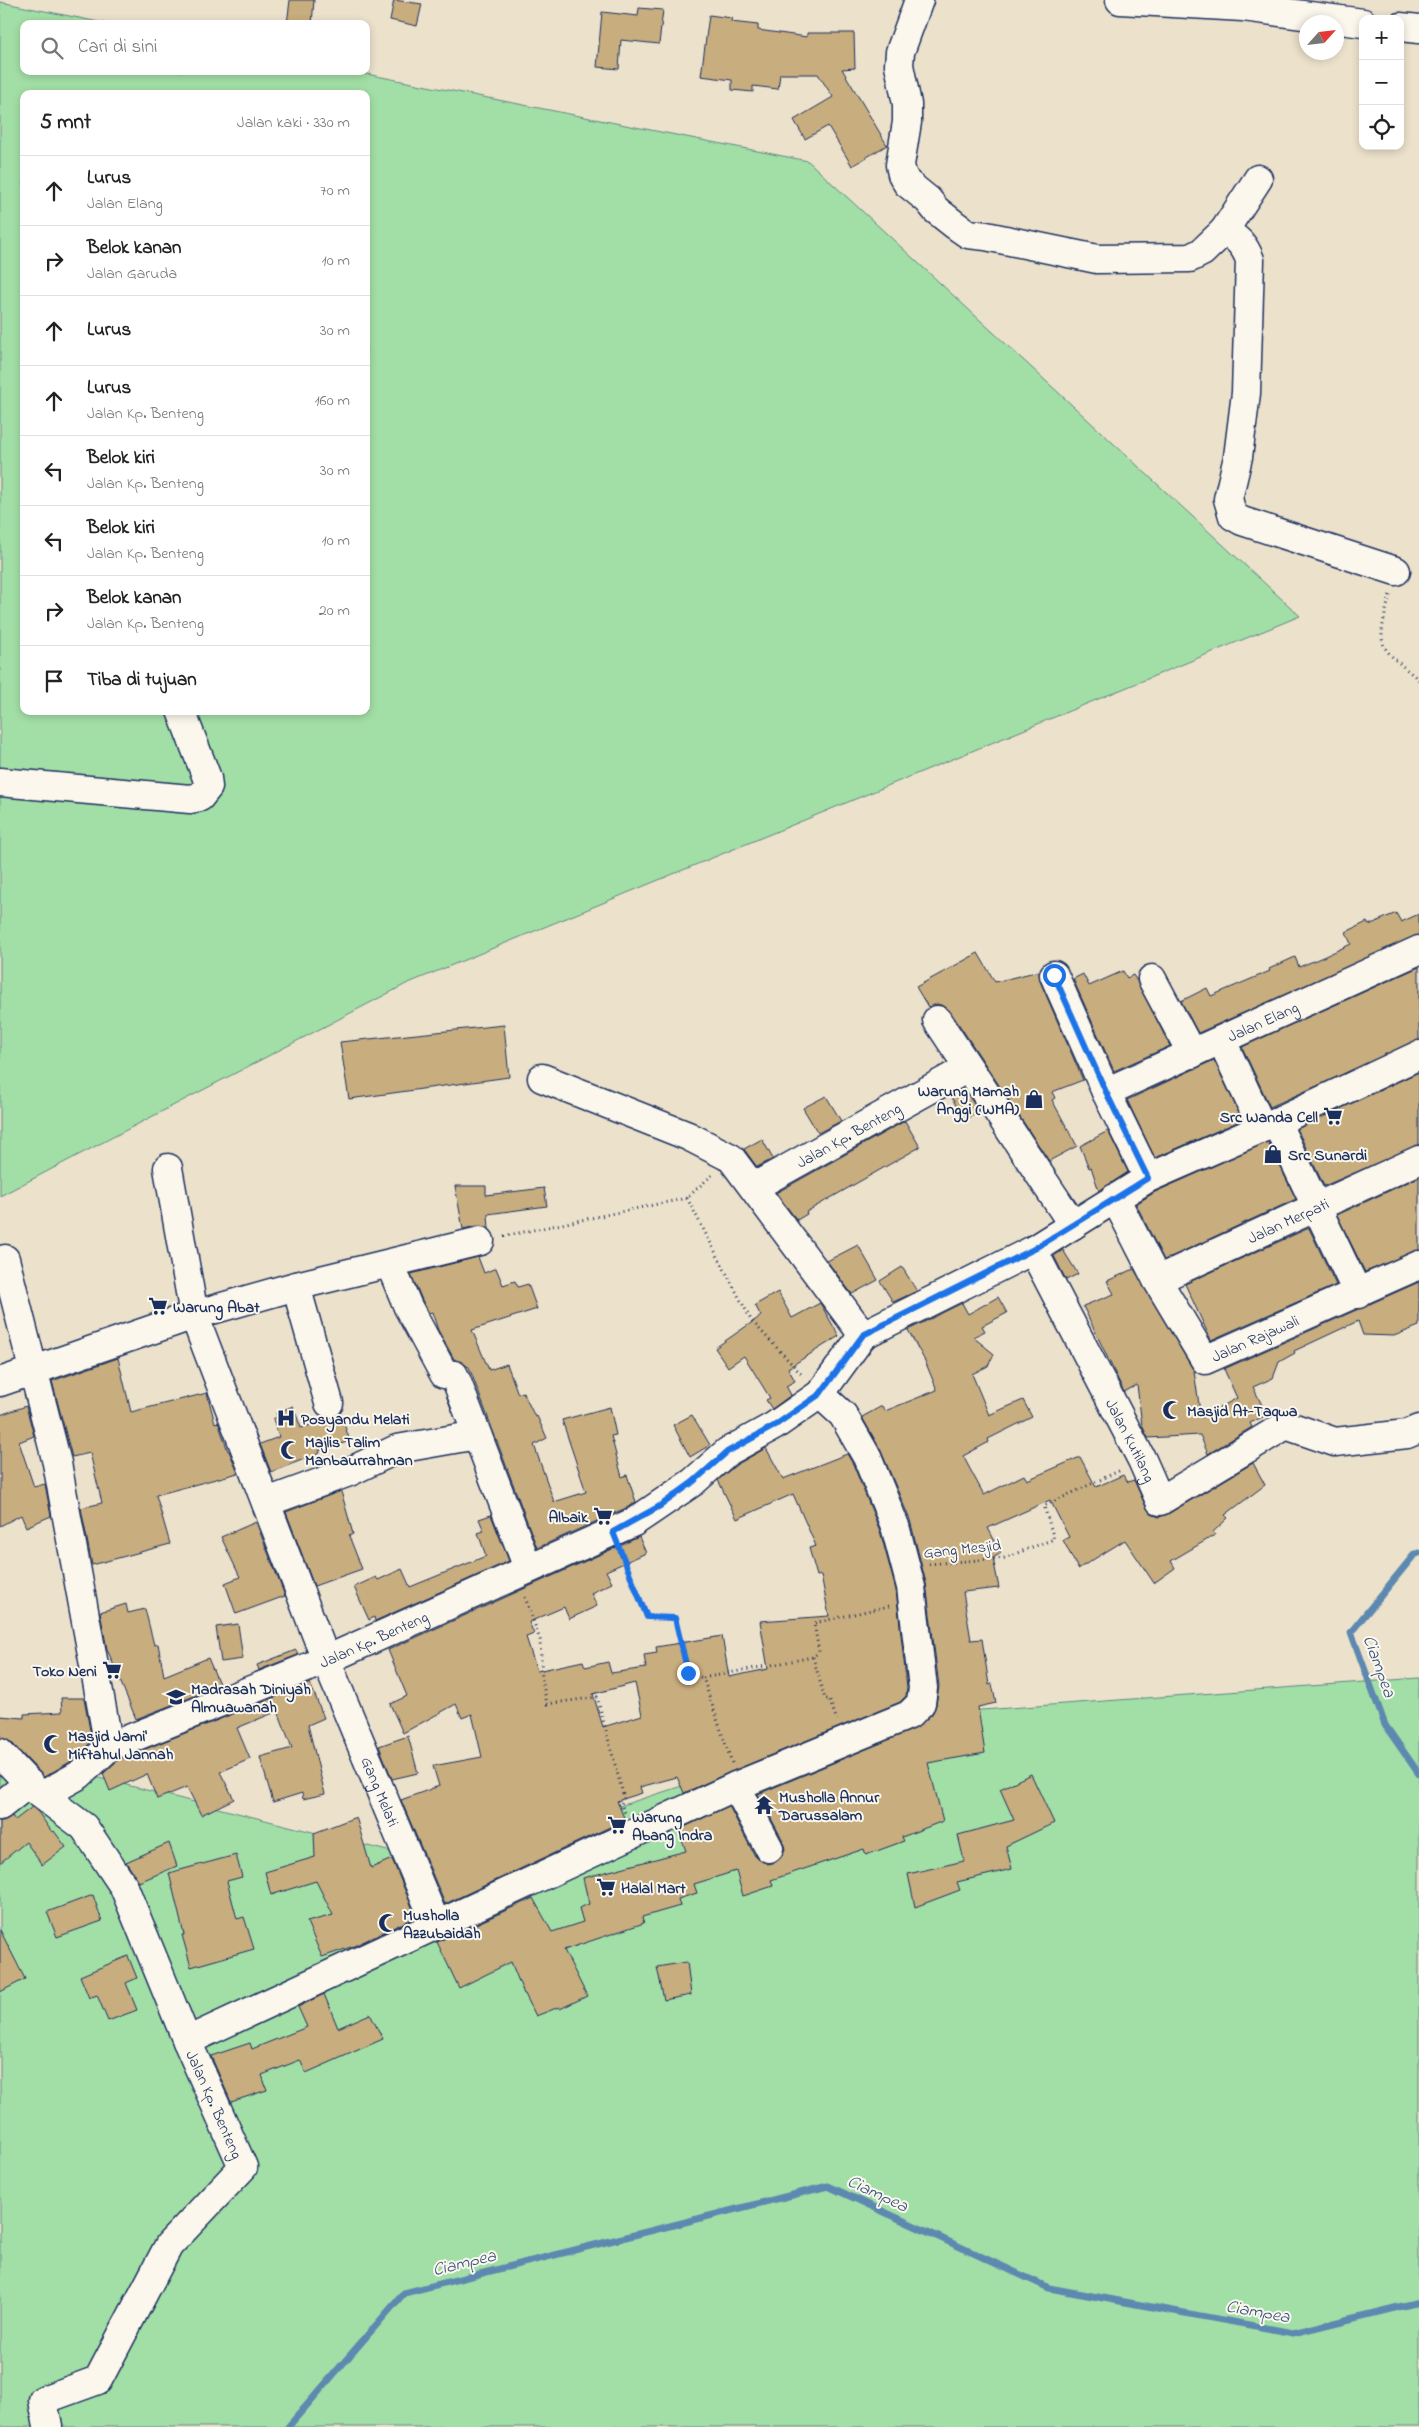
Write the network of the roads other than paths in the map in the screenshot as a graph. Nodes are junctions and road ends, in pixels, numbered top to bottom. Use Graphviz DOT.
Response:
graph roads {
  1 [pos="919,0"];
  2 [pos="1120,0"];
  3 [pos="1125,0"];
  4 [pos="1359,22"];
  5 [pos="1404,27"];
  6 [pos="1419,29"];
  7 [pos="1258,179"];
  8 [pos="1224,231"];
  9 [pos="1396,571"];
  10 [pos="183,715"];
  11 [pos="0,782"];
  12 [pos="1419,950"];
  13 [pos="1054,975"];
  14 [pos="1152,979"];
  15 [pos="937,1020"];
  16 [pos="1222,1040"];
  17 [pos="1192,1054"];
  18 [pos="1419,1055"];
  19 [pos="968,1068"];
  20 [pos="542,1078"];
  21 [pos="1106,1092"];
  22 [pos="1269,1125"];
  23 [pos="1419,1160"];
  24 [pos="168,1168"];
  25 [pos="1148,1178"];
  26 [pos="754,1187"];
  27 [pos="1115,1198"];
  28 [pos="1317,1206"];
  29 [pos="1073,1225"];
  30 [pos="480,1241"];
  31 [pos="1032,1250"];
  32 [pos="5,1259"];
  33 [pos="390,1264"];
  34 [pos="1419,1265"];
  35 [pos="1157,1280"];
  36 [pos="296,1286"];
  37 [pos="1358,1294"];
  38 [pos="194,1314"];
  39 [pos="863,1335"];
  40 [pos="34,1371"];
  41 [pos="0,1382"];
  42 [pos="820,1394"];
  43 [pos="329,1403"];
  44 [pos="1419,1429"];
  45 [pos="477,1435"];
  46 [pos="267,1502"];
  47 [pos="523,1572"];
  48 [pos="326,1660"];
  49 [pos="109,1747"];
  50 [pos="0,1753"];
  51 [pos="738,1785"];
  52 [pos="36,1789"];
  53 [pos="0,1806"];
  54 [pos="769,1848"];
  55 [pos="436,1924"];
  56 [pos="187,2041"];
  57 [pos="48,2427"];
  1 -- 8 [label="street"];
  2 -- 3 [label="street"];
  3 -- 4 [label="street"];
  5 -- 6 [label="street"];
  7 -- 8 [label="street"];
  8 -- 9 [label="street"];
  10 -- 11 [label="street"];
  12 -- 16 [label="street, Jalan Elang"];
  13 -- 21 [label="street"];
  14 -- 17 [label="street"];
  15 -- 19 [label="street"];
  16 -- 17 [label="street, Jalan Elang"];
  16 -- 22 [label="street"];
  17 -- 21 [label="street, Jalan Elang"];
  18 -- 22 [label="street, Jalan Kp. Benteng"];
  19 -- 26 [label="street, Jalan Kp. Benteng"];
  19 -- 29 [label="street"];
  20 -- 26 [label="street"];
  21 -- 25 [label="street"];
  22 -- 25 [label="street, Jalan Kp. Benteng"];
  22 -- 28 [label="street"];
  23 -- 28 [label="street, Jalan Merpati"];
  24 -- 38 [label="street, Gang Melati"];
  25 -- 27 [label="street, Jalan Kp. Benteng"];
  26 -- 39 [label="street"];
  27 -- 29 [label="street, Jalan Kp. Benteng"];
  27 -- 35 [label="street, Jalan Rajawali"];
  28 -- 35 [label="street, Jalan Merpati"];
  28 -- 37 [label="street"];
  29 -- 31 [label="street, Jalan Kp. Benteng"];
  30 -- 33 [label="street"];
  31 -- 39 [label="street, Jalan Kp. Benteng"];
  31 -- 44 [label="street, Jalan Kutilang"];
  32 -- 40 [label="street"];
  33 -- 36 [label="street"];
  33 -- 45 [label="street"];
  34 -- 37 [label="street, Jalan Rajawali"];
  35 -- 37 [label="street, Jalan Rajawali"];
  36 -- 38 [label="street"];
  36 -- 43 [label="street"];
  38 -- 40 [label="street"];
  38 -- 46 [label="street, Gang Melati"];
  39 -- 42 [label="street, Jalan Kp. Benteng"];
  40 -- 41 [label="street"];
  40 -- 49 [label="street"];
  42 -- 47 [label="street, Jalan Kp. Benteng"];
  42 -- 51 [label="street, Jalan Kp. Benteng"];
  45 -- 46 [label="street"];
  45 -- 47 [label="street"];
  46 -- 48 [label="street, Gang Melati"];
  47 -- 48 [label="street, Jalan Kp. Benteng"];
  48 -- 49 [label="street, Jalan Kp. Benteng"];
  48 -- 55 [label="street, Gang Melati"];
  49 -- 52 [label="street, Jalan Kp. Benteng"];
  50 -- 52 [label="street, Jalan Kp. Benteng"];
  51 -- 54 [label="street"];
  51 -- 55 [label="street, Jalan Kp. Benteng"];
  52 -- 53 [label="street"];
  52 -- 56 [label="street, Jalan Kp. Benteng"];
  55 -- 56 [label="street, Jalan Kp. Benteng"];
  56 -- 57 [label="street, Jalan Kp. Benteng"];
}
